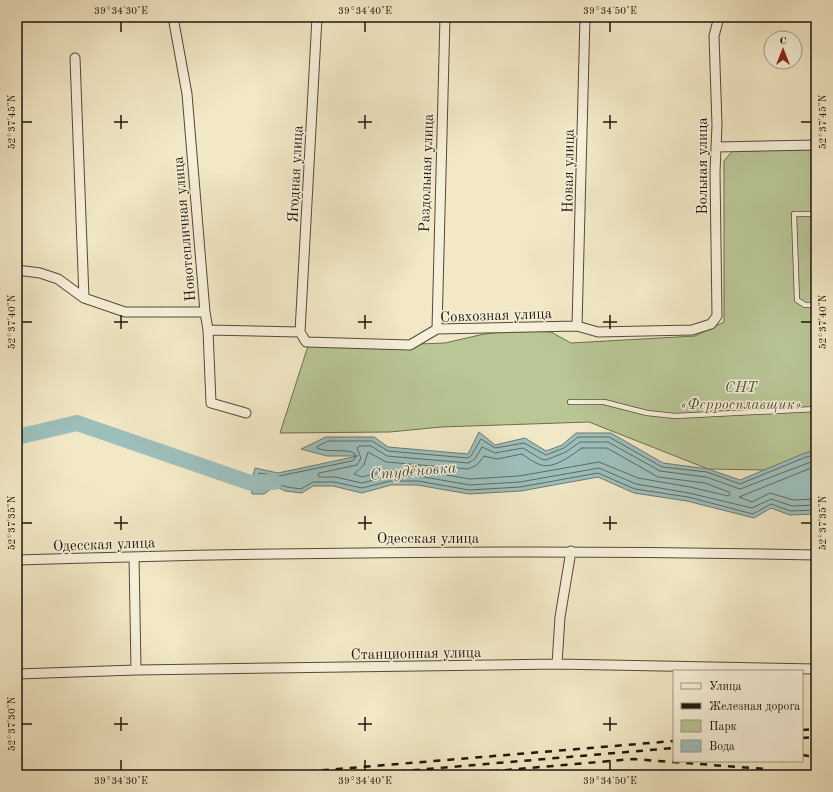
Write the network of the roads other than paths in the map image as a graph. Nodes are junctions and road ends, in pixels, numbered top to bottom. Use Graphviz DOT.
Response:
graph roads {
  1 [pos="173,17"];
  2 [pos="317,17"];
  3 [pos="445,17"];
  4 [pos="585,17"];
  5 [pos="718,17"];
  6 [pos="75,58"];
  7 [pos="816,145"];
  8 [pos="717,147"];
  9 [pos="816,214"];
  10 [pos="17,270"];
  11 [pos="84,298"];
  12 [pos="816,305"];
  13 [pos="205,312"];
  14 [pos="717,316"];
  15 [pos="577,326"];
  16 [pos="437,329"];
  17 [pos="208,330"];
  18 [pos="300,332"];
  19 [pos="570,402"];
  20 [pos="816,409"];
  21 [pos="246,413"];
  22 [pos="571,551"];
  23 [pos="816,555"];
  24 [pos="134,557"];
  25 [pos="17,560"];
  26 [pos="557,664"];
  27 [pos="816,669"];
  28 [pos="136,670"];
  29 [pos="17,674"];
  1 -- 13 [label="street, Новотепличная улица"];
  2 -- 18 [label="street, Ягодная улица"];
  3 -- 16 [label="street, Раздольная улица"];
  4 -- 15 [label="street, Новая улица"];
  5 -- 8 [label="street, Вольная улица"];
  6 -- 11 [label="street"];
  7 -- 8 [label="street"];
  8 -- 14 [label="street, Вольная улица"];
  9 -- 12 [label="lane"];
  10 -- 11 [label="street"];
  11 -- 13 [label="street"];
  13 -- 17 [label="street, Новотепличная улица"];
  14 -- 15 [label="street, Совхозная улица"];
  15 -- 16 [label="street, Совхозная улица"];
  16 -- 18 [label="street, Совхозная улица"];
  17 -- 18 [label="street"];
  17 -- 21 [label="street, Новотепличная улица"];
  19 -- 20 [label="lane"];
  22 -- 23 [label="street, Одесская улица"];
  22 -- 24 [label="street, Одесская улица"];
  22 -- 26 [label="street"];
  24 -- 25 [label="street, Одесская улица"];
  24 -- 28 [label="street"];
  26 -- 27 [label="street, Станционная улица"];
  26 -- 28 [label="street, Станционная улица"];
  28 -- 29 [label="street, Станционная улица"];
}
